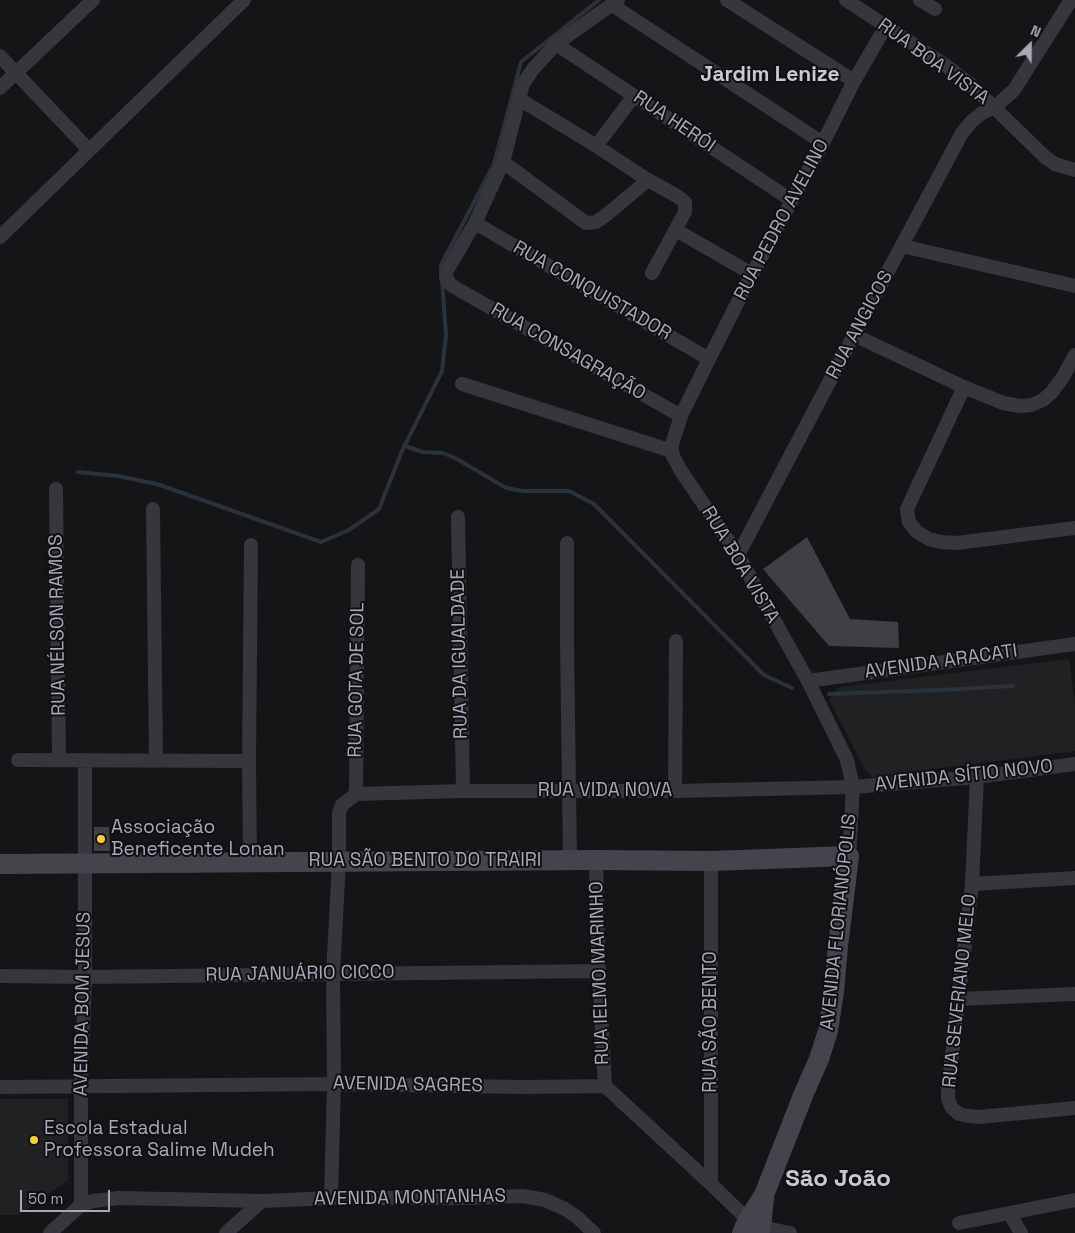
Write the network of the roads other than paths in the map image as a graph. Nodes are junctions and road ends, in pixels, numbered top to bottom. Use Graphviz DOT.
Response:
graph roads {
  1 [pos="93,0"];
  2 [pos="244,0"];
  3 [pos="727,0"];
  4 [pos="846,0"];
  5 [pos="920,0"];
  6 [pos="1071,0"];
  7 [pos="615,2"];
  8 [pos="935,9"];
  9 [pos="886,26"];
  10 [pos="556,44"];
  11 [pos="0,56"];
  12 [pos="16,73"];
  13 [pos="854,81"];
  14 [pos="0,88"];
  15 [pos="634,96"];
  16 [pos="519,99"];
  17 [pos="995,107"];
  18 [pos="823,143"];
  19 [pos="596,146"];
  20 [pos="89,150"];
  21 [pos="503,162"];
  22 [pos="1075,170"];
  23 [pos="648,180"];
  24 [pos="792,200"];
  25 [pos="475,223"];
  26 [pos="676,230"];
  27 [pos="0,237"];
  28 [pos="902,246"];
  29 [pos="652,272"];
  30 [pos="752,274"];
  31 [pos="1075,286"];
  32 [pos="854,335"];
  33 [pos="1075,355"];
  34 [pos="709,359"];
  35 [pos="462,384"];
  36 [pos="964,387"];
  37 [pos="681,416"];
  38 [pos="672,450"];
  39 [pos="56,490"];
  40 [pos="153,509"];
  41 [pos="458,517"];
  42 [pos="1075,528"];
  43 [pos="567,543"];
  44 [pos="251,545"];
  45 [pos="738,556"];
  46 [pos="358,565"];
  47 [pos="676,641"];
  48 [pos="1075,644"];
  49 [pos="808,681"];
  50 [pos="18,760"];
  51 [pos="59,760"];
  52 [pos="85,760"];
  53 [pos="156,760"];
  54 [pos="249,761"];
  55 [pos="1075,764"];
  56 [pos="977,777"];
  57 [pos="853,787"];
  58 [pos="675,790"];
  59 [pos="463,791"];
  60 [pos="569,791"];
  61 [pos="356,794"];
  62 [pos="849,856"];
  63 [pos="570,860"];
  64 [pos="596,860"];
  65 [pos="711,861"];
  66 [pos="250,862"];
  67 [pos="339,862"];
  68 [pos="0,864"];
  69 [pos="84,864"];
  70 [pos="1075,878"];
  71 [pos="972,884"];
  72 [pos="599,971"];
  73 [pos="333,974"];
  74 [pos="0,976"];
  75 [pos="85,977"];
  76 [pos="1075,994"];
  77 [pos="958,999"];
  78 [pos="334,1084"];
  79 [pos="81,1086"];
  80 [pos="605,1086"];
  81 [pos="0,1087"];
  82 [pos="1075,1108"];
  83 [pos="711,1184"];
  84 [pos="331,1198"];
  85 [pos="1075,1200"];
  86 [pos="262,1201"];
  87 [pos="81,1205"];
  88 [pos="1010,1214"];
  89 [pos="959,1223"];
  90 [pos="752,1228"];
  91 [pos="50,1233"];
  92 [pos="226,1233"];
  93 [pos="594,1233"];
  94 [pos="790,1233"];
  95 [pos="1021,1233"];
  1 -- 12 [label="street"];
  2 -- 20 [label="street"];
  3 -- 13 [label="street"];
  4 -- 9 [label="street, RUA BOA VISTA"];
  5 -- 8 [label="street"];
  6 -- 17 [label="street, RUA ANGICOS"];
  7 -- 10 [label="street"];
  7 -- 18 [label="street"];
  9 -- 13 [label="street, RUA PEDRO AVELINO"];
  9 -- 17 [label="street, RUA BOA VISTA"];
  10 -- 15 [label="street, RUA HERÓI"];
  10 -- 16 [label="street"];
  11 -- 12 [label="street"];
  12 -- 14 [label="street"];
  12 -- 20 [label="street"];
  13 -- 18 [label="street, RUA PEDRO AVELINO"];
  15 -- 19 [label="street"];
  15 -- 24 [label="street, RUA HERÓI"];
  16 -- 19 [label="street"];
  16 -- 21 [label="street"];
  17 -- 22 [label="street, RUA BOA VISTA"];
  17 -- 28 [label="street, RUA ANGICOS"];
  18 -- 24 [label="street, RUA PEDRO AVELINO"];
  19 -- 23 [label="street"];
  20 -- 27 [label="street"];
  21 -- 23 [label="street"];
  21 -- 25 [label="street"];
  23 -- 26 [label="street"];
  24 -- 30 [label="street, RUA PEDRO AVELINO"];
  25 -- 34 [label="street, RUA CONQUISTADOR"];
  25 -- 37 [label="street, RUA CONSAGRAÇÃO"];
  26 -- 29 [label="street"];
  26 -- 30 [label="street"];
  28 -- 31 [label="street"];
  28 -- 32 [label="street, RUA ANGICOS"];
  30 -- 34 [label="street, RUA PEDRO AVELINO"];
  32 -- 36 [label="street"];
  32 -- 45 [label="street, RUA ANGICOS"];
  33 -- 36 [label="street"];
  34 -- 37 [label="street, RUA PEDRO AVELINO"];
  35 -- 38 [label="street"];
  36 -- 42 [label="street"];
  37 -- 38 [label="street"];
  38 -- 45 [label="street, RUA BOA VISTA"];
  39 -- 51 [label="street, RUA NÉLSON RAMOS"];
  40 -- 53 [label="street"];
  41 -- 59 [label="street, RUA DA IGUALDADE"];
  43 -- 60 [label="street"];
  44 -- 54 [label="street"];
  45 -- 49 [label="street, RUA BOA VISTA"];
  46 -- 61 [label="street, RUA GOTA DE SOL"];
  47 -- 58 [label="street"];
  48 -- 49 [label="street, AVENIDA ARACATI"];
  49 -- 57 [label="street"];
  50 -- 51 [label="street"];
  51 -- 52 [label="street"];
  52 -- 53 [label="street"];
  52 -- 69 [label="street, AVENIDA BOM JESUS"];
  53 -- 54 [label="street"];
  54 -- 66 [label="street"];
  55 -- 56 [label="street, AVENIDA SÍTIO NOVO"];
  56 -- 57 [label="street, AVENIDA SÍTIO NOVO"];
  56 -- 71 [label="street, RUA SEVERIANO MELO"];
  57 -- 58 [label="street, RUA VIDA NOVA"];
  57 -- 62 [label="street, AVENIDA FLORIANÓPOLIS"];
  58 -- 60 [label="street, RUA VIDA NOVA"];
  59 -- 60 [label="street, RUA VIDA NOVA"];
  59 -- 61 [label="street, RUA VIDA NOVA"];
  60 -- 63 [label="street"];
  61 -- 67 [label="street"];
  62 -- 65 [label="street, RUA SÃO BENTO DO TRAIRI"];
  62 -- 90 [label="street, AVENIDA FLORIANÓPOLIS"];
  63 -- 64 [label="street, RUA SÃO BENTO DO TRAIRI"];
  63 -- 67 [label="street, RUA SÃO BENTO DO TRAIRI"];
  64 -- 65 [label="street, RUA SÃO BENTO DO TRAIRI"];
  64 -- 72 [label="street, RUA IELMO MARINHO"];
  65 -- 83 [label="street, RUA SÃO BENTO"];
  66 -- 67 [label="street, RUA SÃO BENTO DO TRAIRI"];
  66 -- 69 [label="street, RUA SÃO BENTO DO TRAIRI"];
  67 -- 73 [label="street"];
  68 -- 69 [label="street, RUA SÃO BENTO DO TRAIRI"];
  69 -- 75 [label="street, AVENIDA BOM JESUS"];
  70 -- 71 [label="street"];
  71 -- 77 [label="street, RUA SEVERIANO MELO"];
  72 -- 73 [label="street, RUA JANUÁRIO CICCO"];
  72 -- 80 [label="street, RUA IELMO MARINHO"];
  73 -- 75 [label="street, RUA JANUÁRIO CICCO"];
  73 -- 78 [label="street"];
  74 -- 75 [label="street, RUA JANUÁRIO CICCO"];
  75 -- 79 [label="street, AVENIDA BOM JESUS"];
  76 -- 77 [label="street"];
  77 -- 82 [label="street, RUA SEVERIANO MELO"];
  78 -- 79 [label="street, AVENIDA SAGRES"];
  78 -- 80 [label="street, AVENIDA SAGRES"];
  78 -- 84 [label="street"];
  79 -- 81 [label="street, AVENIDA SAGRES"];
  79 -- 87 [label="street, AVENIDA BOM JESUS"];
  80 -- 83 [label="street"];
  83 -- 90 [label="street"];
  84 -- 86 [label="street, AVENIDA MONTANHAS"];
  84 -- 93 [label="street, AVENIDA MONTANHAS"];
  85 -- 88 [label="street"];
  86 -- 87 [label="street, AVENIDA MONTANHAS"];
  86 -- 92 [label="street"];
  87 -- 91 [label="street"];
  88 -- 89 [label="street"];
  88 -- 95 [label="street"];
  90 -- 94 [label="street"];
}
